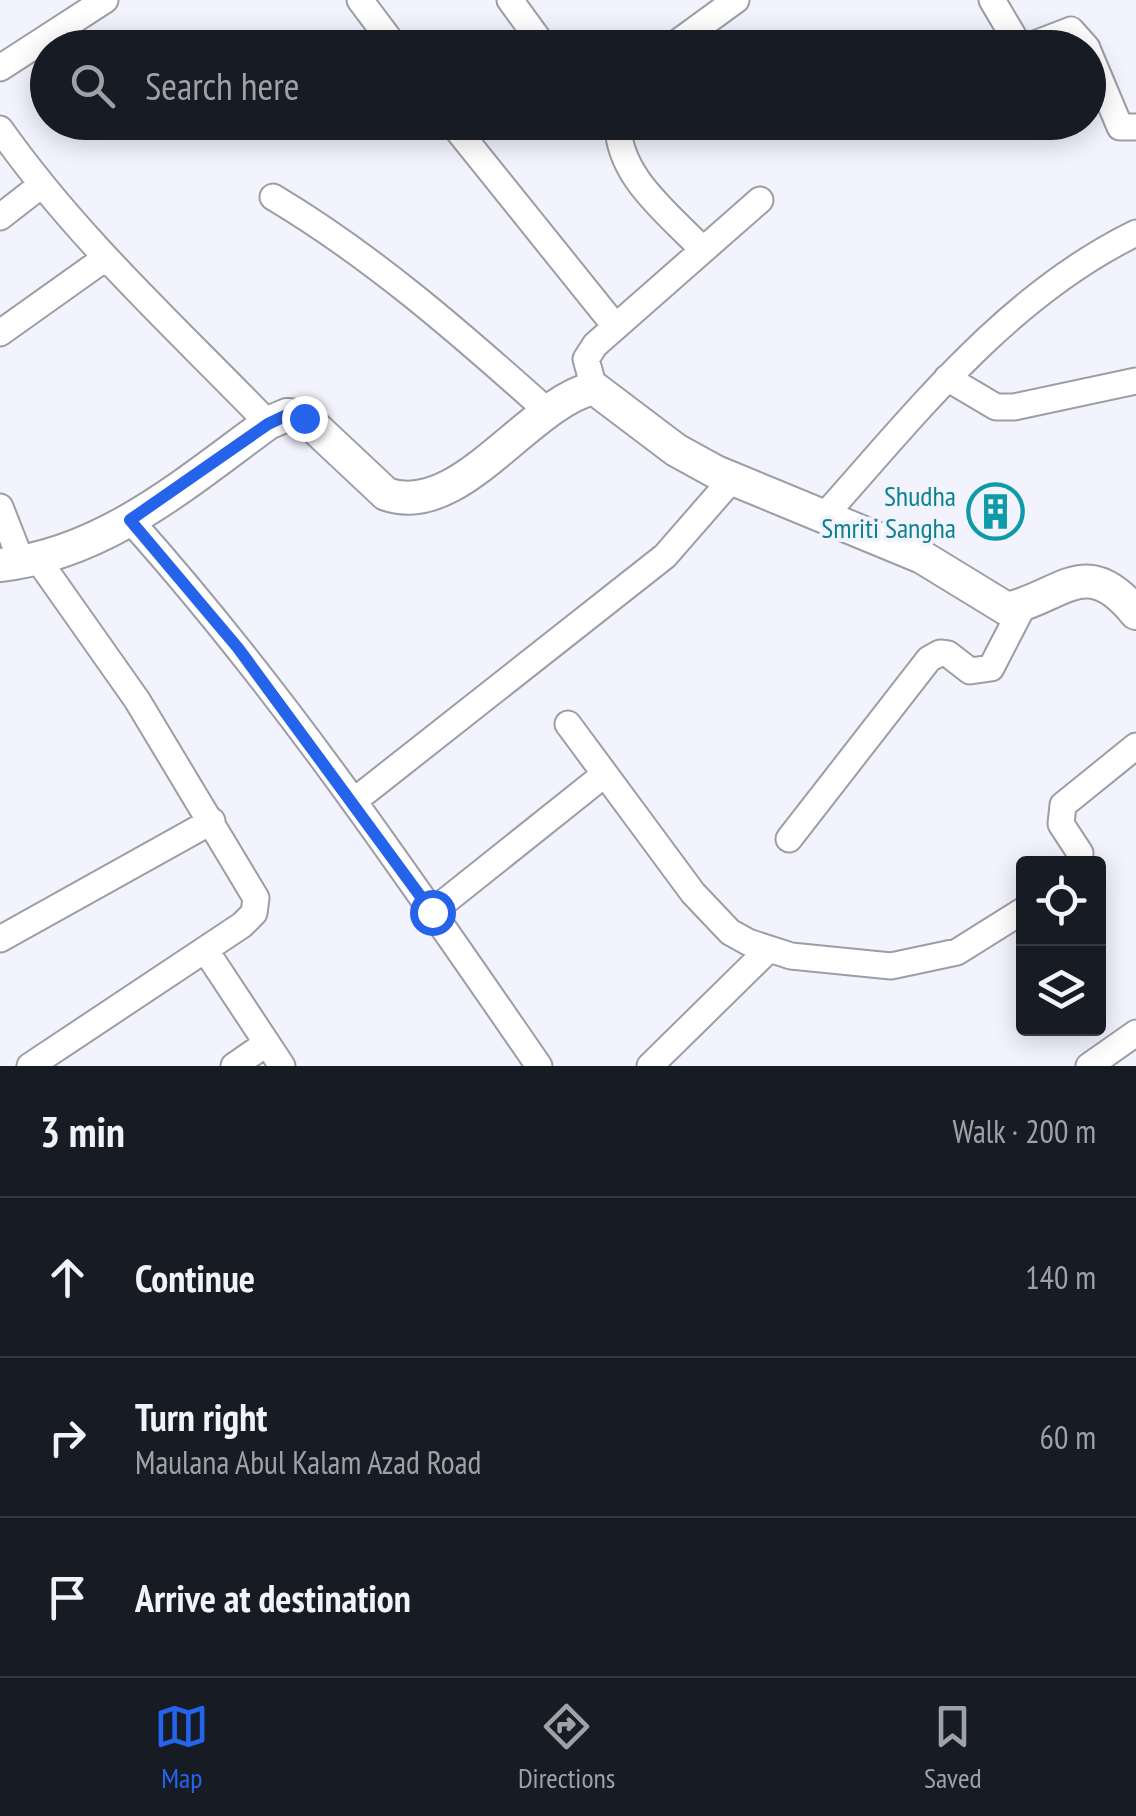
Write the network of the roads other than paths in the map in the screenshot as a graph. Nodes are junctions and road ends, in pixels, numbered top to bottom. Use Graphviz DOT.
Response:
graph roads {
  1 [pos="106,0"];
  2 [pos="360,0"];
  3 [pos="510,0"];
  4 [pos="736,0"];
  5 [pos="992,0"];
  6 [pos="59,30"];
  7 [pos="382,30"];
  8 [pos="532,30"];
  9 [pos="695,30"];
  10 [pos="1010,30"];
  11 [pos="30,49"];
  12 [pos="0,68"];
  13 [pos="1106,93"];
  14 [pos="1136,127"];
  15 [pos="0,128"];
  16 [pos="466,140"];
  17 [pos="620,140"];
  18 [pos="40,186"];
  19 [pos="273,198"];
  20 [pos="760,200"];
  21 [pos="0,217"];
  22 [pos="1136,233"];
  23 [pos="702,250"];
  24 [pos="104,260"];
  25 [pos="614,326"];
  26 [pos="0,333"];
  27 [pos="947,378"];
  28 [pos="1136,381"];
  29 [pos="594,388"];
  30 [pos="546,409"];
  31 [pos="268,424"];
  32 [pos="733,478"];
  33 [pos="0,506"];
  34 [pos="824,516"];
  35 [pos="130,520"];
  36 [pos="20,563"];
  37 [pos="1023,606"];
  38 [pos="1136,613"];
  39 [pos="568,724"];
  40 [pos="1136,746"];
  41 [pos="605,774"];
  42 [pos="354,800"];
  43 [pos="212,821"];
  44 [pos="789,839"];
  45 [pos="1080,856"];
  46 [pos="432,912"];
  47 [pos="1016,915"];
  48 [pos="0,940"];
  49 [pos="768,950"];
  50 [pos="206,951"];
  51 [pos="1136,1032"];
  52 [pos="267,1043"];
  53 [pos="30,1066"];
  54 [pos="234,1066"];
  55 [pos="282,1066"];
  56 [pos="539,1066"];
  57 [pos="650,1066"];
  58 [pos="1089,1066"];
  1 -- 6 [label="street"];
  2 -- 7 [label="street"];
  3 -- 8 [label="street"];
  4 -- 9 [label="street"];
  5 -- 10 [label="street"];
  11 -- 12 [label="street"];
  13 -- 14 [label="street"];
  15 -- 18 [label="street"];
  16 -- 25 [label="street"];
  17 -- 23 [label="street"];
  18 -- 21 [label="street"];
  18 -- 24 [label="street"];
  19 -- 30 [label="street"];
  20 -- 23 [label="street"];
  22 -- 27 [label="street"];
  23 -- 25 [label="street"];
  24 -- 26 [label="street"];
  24 -- 31 [label="street"];
  25 -- 29 [label="street"];
  27 -- 28 [label="street"];
  27 -- 34 [label="street"];
  29 -- 30 [label="street"];
  29 -- 32 [label="street"];
  30 -- 31 [label="street"];
  31 -- 35 [label="street"];
  32 -- 34 [label="street"];
  32 -- 42 [label="street"];
  33 -- 36 [label="street"];
  34 -- 37 [label="street"];
  35 -- 36 [label="street"];
  35 -- 42 [label="street"];
  36 -- 43 [label="street"];
  37 -- 38 [label="street"];
  37 -- 44 [label="street"];
  39 -- 41 [label="street"];
  40 -- 45 [label="street"];
  41 -- 46 [label="street"];
  41 -- 49 [label="street"];
  42 -- 46 [label="street"];
  43 -- 48 [label="street"];
  43 -- 50 [label="street"];
  46 -- 56 [label="street"];
  47 -- 49 [label="street"];
  49 -- 57 [label="street"];
  50 -- 52 [label="street"];
  50 -- 53 [label="street"];
  51 -- 58 [label="street"];
  52 -- 54 [label="street"];
  52 -- 55 [label="street"];
}
